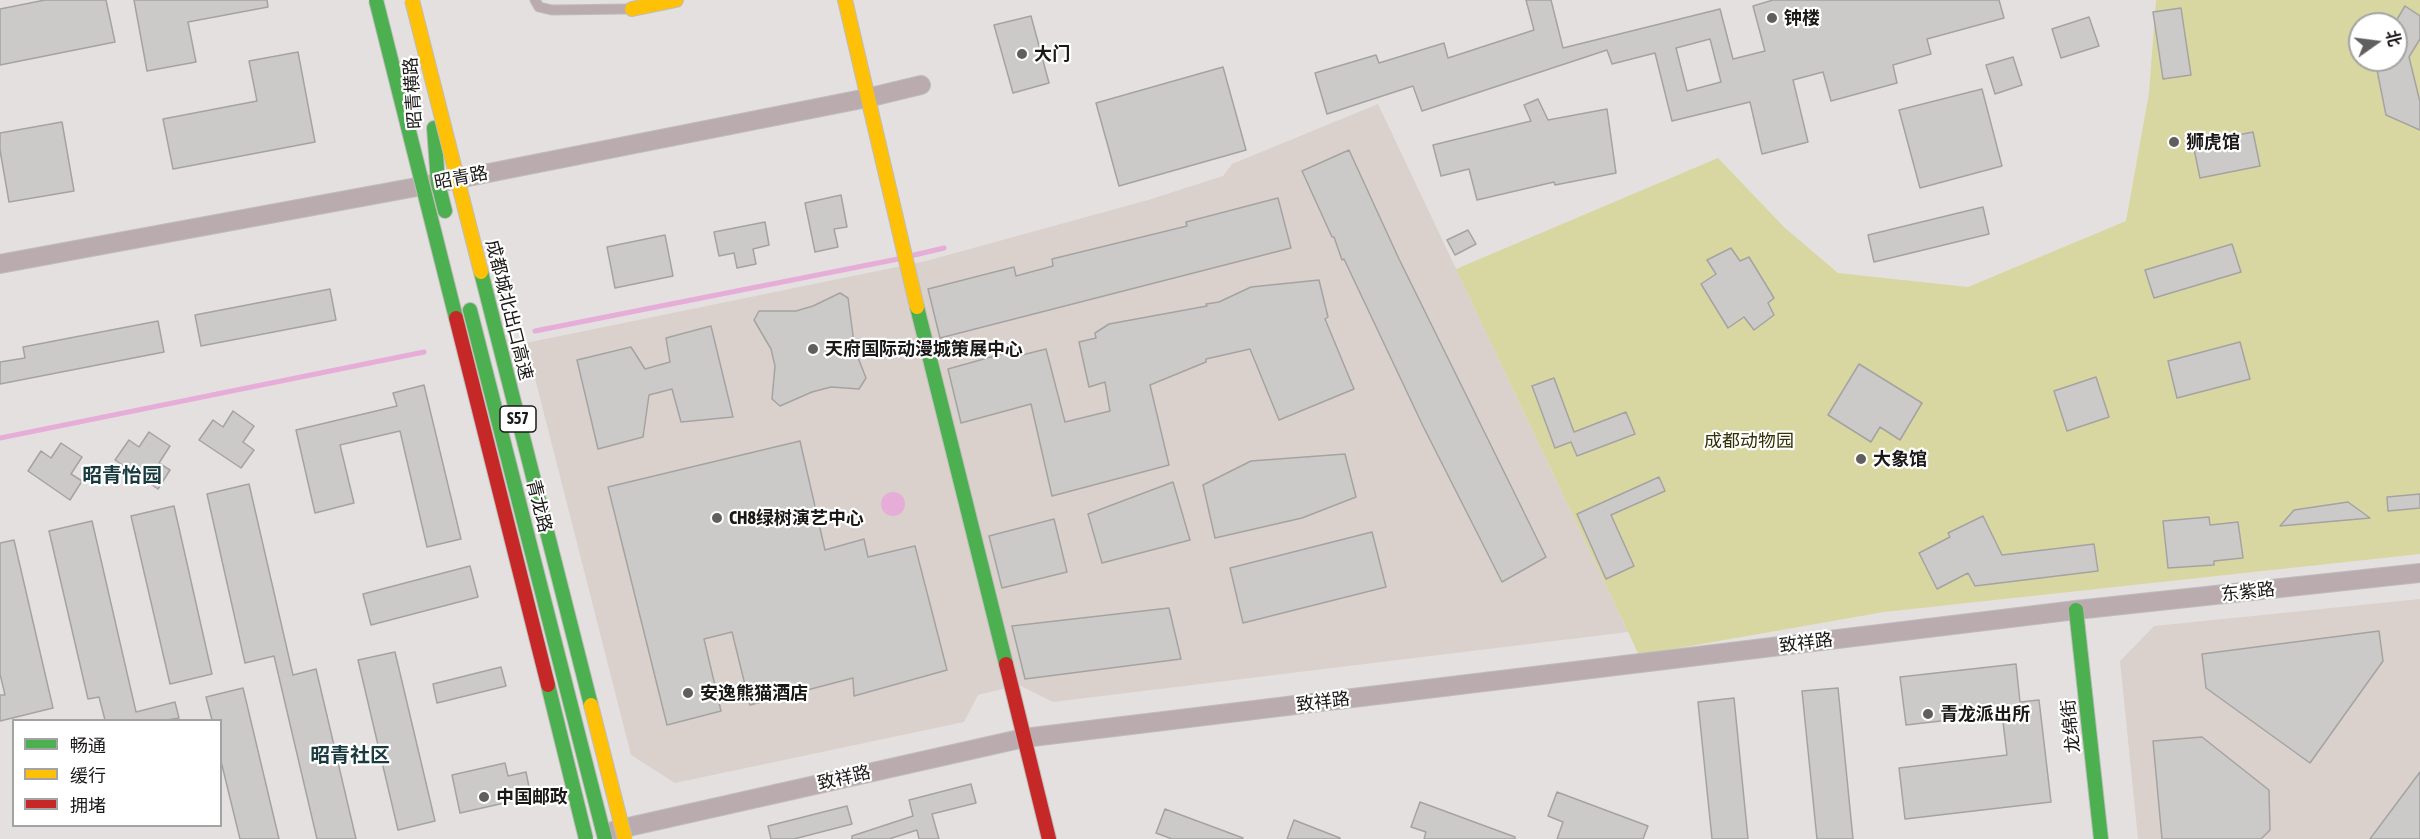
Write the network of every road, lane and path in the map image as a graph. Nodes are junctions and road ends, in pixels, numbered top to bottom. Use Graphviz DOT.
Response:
graph roads {
  1 [pos="376,0"];
  2 [pos="412,0"];
  3 [pos="424,0"];
  4 [pos="536,0"];
  5 [pos="676,0"];
  6 [pos="845,0"];
  7 [pos="632,9"];
  8 [pos="921,86"];
  9 [pos="867,98"];
  10 [pos="438,183"];
  11 [pos="450,229"];
  12 [pos="0,264"];
  13 [pos="468,299"];
  14 [pos="2420,573"];
  15 [pos="2076,610"];
  16 [pos="1024,738"];
  17 [pos="604,836"];
  18 [pos="578,839"];
  19 [pos="586,839"];
  20 [pos="625,839"];
  21 [pos="1049,839"];
  22 [pos="2101,839"];
  1 -- 19 [label="main road, S57, bridge"];
  2 -- 20 [label="main road, 成都城北出口高速 / S57, bridge"];
  3 -- 10 [label="main road, 昭青横路"];
  4 -- 7 [label="lane"];
  5 -- 7 [label="main road"];
  6 -- 9 [label="main road"];
  8 -- 9 [label="street, 昭青路"];
  9 -- 10 [label="street, 昭青路"];
  9 -- 16 [label="main road"];
  10 -- 11 [label="main road"];
  10 -- 12 [label="street, 昭青路"];
  13 -- 17 [label="main road, 青龙路"];
  14 -- 15 [label="street, 东紫路"];
  15 -- 16 [label="street, 致祥路"];
  15 -- 22 [label="main road, 龙绵街"];
  16 -- 17 [label="street, 致祥路"];
  16 -- 21 [label="main road"];
  17 -- 18 [label="street, 致祥路"];
}
